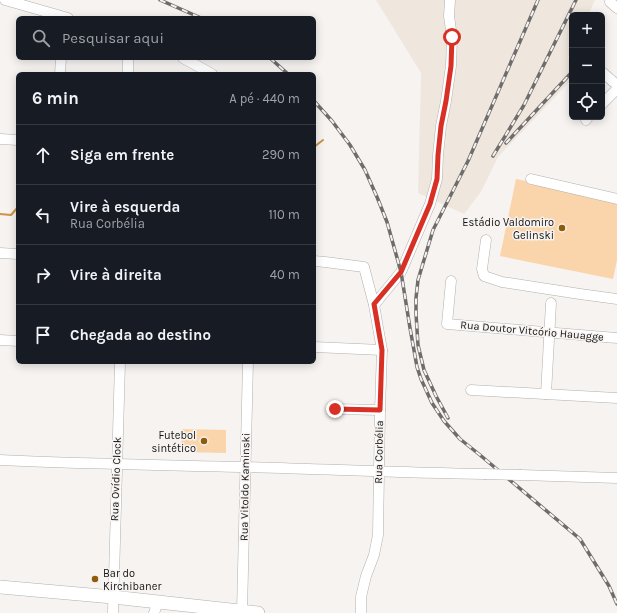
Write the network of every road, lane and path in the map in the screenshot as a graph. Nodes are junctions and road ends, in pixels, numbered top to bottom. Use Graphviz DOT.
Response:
graph roads {
  1 [pos="5,0"];
  2 [pos="450,0"];
  3 [pos="61,16"];
  4 [pos="61,60"];
  5 [pos="128,60"];
  6 [pos="187,60"];
  7 [pos="193,63"];
  8 [pos="60,72"];
  9 [pos="128,72"];
  10 [pos="193,72"];
  11 [pos="209,72"];
  12 [pos="605,75"];
  13 [pos="617,85"];
  14 [pos="617,89"];
  15 [pos="605,101"];
  16 [pos="0,139"];
  17 [pos="16,140"];
  18 [pos="531,179"];
  19 [pos="617,199"];
  20 [pos="486,240"];
  21 [pos="0,253"];
  22 [pos="16,254"];
  23 [pos="316,261"];
  24 [pos="451,281"];
  25 [pos="617,299"];
  26 [pos="551,303"];
  27 [pos="374,304"];
  28 [pos="549,333"];
  29 [pos="617,338"];
  30 [pos="0,340"];
  31 [pos="16,341"];
  32 [pos="316,347"];
  33 [pos="382,350"];
  34 [pos="120,364"];
  35 [pos="248,364"];
  36 [pos="471,390"];
  37 [pos="546,394"];
  38 [pos="617,398"];
  39 [pos="335,409"];
  40 [pos="380,410"];
  41 [pos="0,460"];
  42 [pos="116,464"];
  43 [pos="246,467"];
  44 [pos="379,472"];
  45 [pos="617,478"];
  46 [pos="0,587"];
  47 [pos="113,597"];
  48 [pos="156,607"];
  49 [pos="242,612"];
  50 [pos="112,613"];
  51 [pos="258,613"];
  52 [pos="361,613"];
  1 -- 3 [label="street"];
  2 -- 27 [label="street"];
  4 -- 8 [label="street"];
  5 -- 9 [label="street"];
  6 -- 7 [label="street"];
  7 -- 10 [label="street"];
  7 -- 11 [label="street"];
  12 -- 13 [label="street"];
  14 -- 15 [label="street"];
  16 -- 17 [label="street"];
  18 -- 19 [label="street"];
  20 -- 25 [label="street"];
  21 -- 22 [label="street"];
  23 -- 27 [label="street, Rua Corbélia"];
  24 -- 28 [label="street, Rua Doutor Vitcório Hauagge"];
  26 -- 28 [label="street"];
  27 -- 33 [label="street, Rua Corbélia"];
  28 -- 29 [label="street, Rua Doutor Vitcório Hauagge"];
  28 -- 37 [label="street"];
  30 -- 31 [label="street"];
  32 -- 33 [label="street"];
  33 -- 40 [label="street, Rua Corbélia"];
  34 -- 42 [label="street, Rua Ovídio Clock"];
  35 -- 43 [label="street, Rua Vitoldo Kaminski"];
  36 -- 37 [label="street"];
  37 -- 38 [label="street"];
  39 -- 40 [label="street"];
  40 -- 44 [label="street, Rua Corbélia"];
  41 -- 42 [label="street"];
  42 -- 43 [label="street"];
  42 -- 47 [label="street, Rua Ovídio Clock"];
  43 -- 44 [label="street"];
  43 -- 49 [label="street, Rua Vitoldo Kaminski"];
  44 -- 45 [label="street, bridge"];
  44 -- 52 [label="street, Rua Corbélia"];
  46 -- 47 [label="main road"];
  47 -- 48 [label="main road"];
  47 -- 50 [label="street, Rua Ovídio Clock"];
  48 -- 49 [label="main road"];
  49 -- 51 [label="main road"];
}
